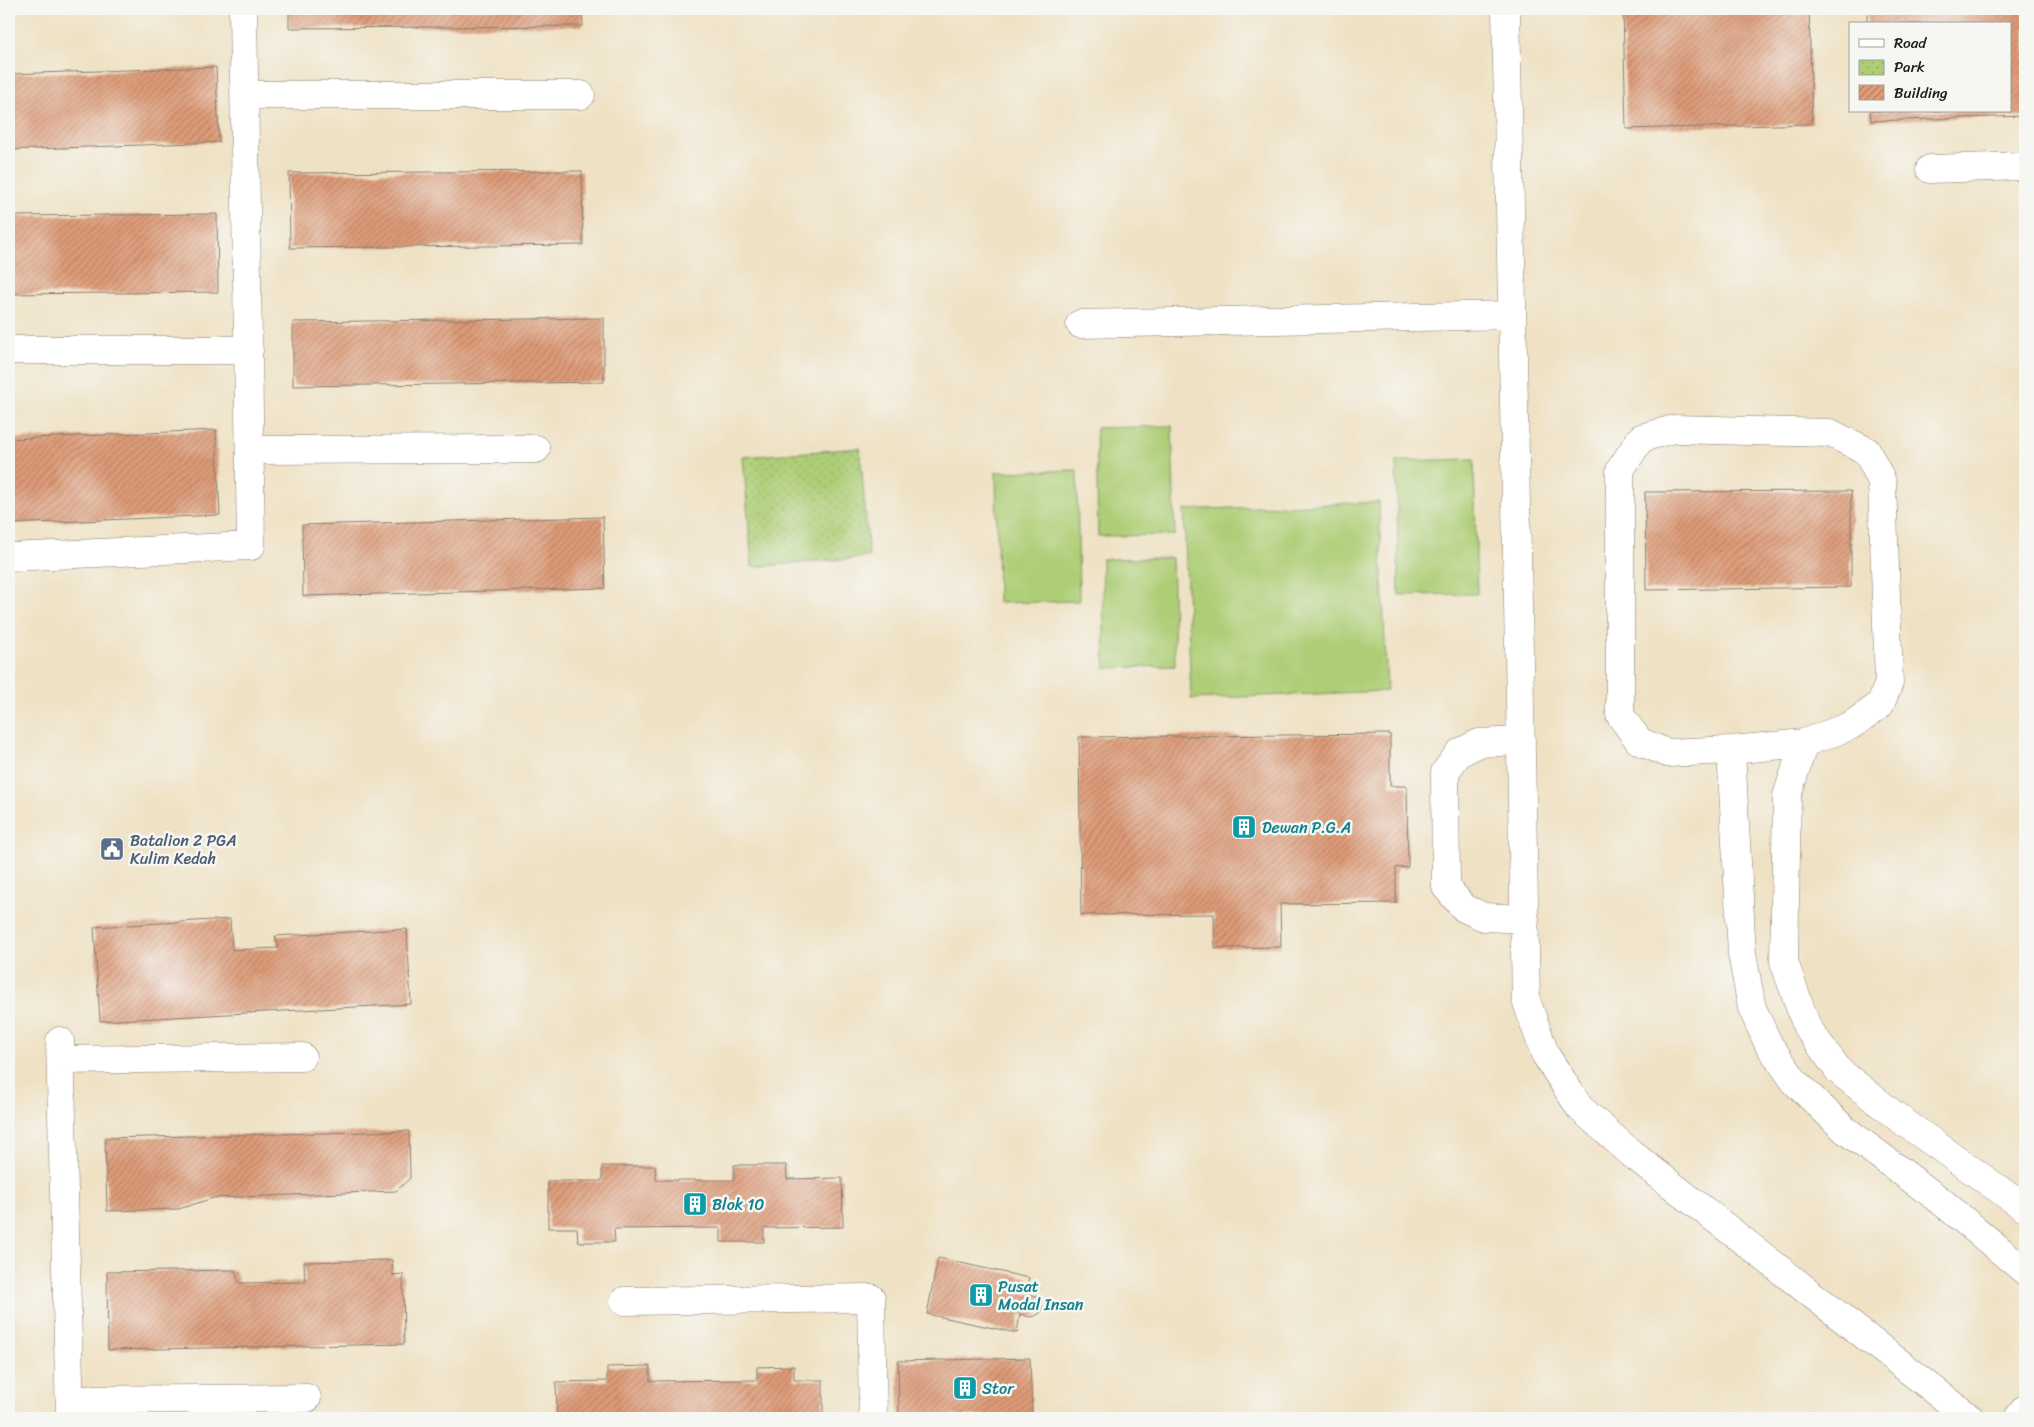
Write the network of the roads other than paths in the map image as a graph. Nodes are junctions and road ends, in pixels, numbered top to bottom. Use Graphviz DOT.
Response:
graph roads {
  1 [pos="243,9"];
  2 [pos="1506,9"];
  3 [pos="245,95"];
  4 [pos="581,95"];
  5 [pos="2025,166"];
  6 [pos="1930,169"];
  7 [pos="1512,315"];
  8 [pos="1080,324"];
  9 [pos="9,350"];
  10 [pos="249,350"];
  11 [pos="536,449"];
  12 [pos="250,450"];
  13 [pos="9,557"];
  14 [pos="1521,741"];
  15 [pos="1804,743"];
  16 [pos="1731,750"];
  17 [pos="1525,919"];
  18 [pos="302,1057"];
  19 [pos="2025,1208"];
  20 [pos="2025,1271"];
  21 [pos="624,1301"];
  22 [pos="307,1398"];
  23 [pos="70,1409"];
  24 [pos="2025,1409"];
  25 [pos="873,1418"];
  26 [pos="1970,1418"];
  27 [pos="2018,1418"];
  1 -- 3 [label="lane"];
  2 -- 7 [label="lane"];
  3 -- 4 [label="lane"];
  3 -- 10 [label="lane"];
  5 -- 6 [label="lane"];
  7 -- 8 [label="lane"];
  7 -- 14 [label="lane"];
  9 -- 10 [label="lane"];
  10 -- 12 [label="lane"];
  11 -- 12 [label="lane"];
  12 -- 13 [label="lane"];
  14 -- 17 [label="lane"];
  14 -- 17 [label="lane"];
  15 -- 16 [label="lane"];
  15 -- 16 [label="lane"];
  15 -- 19 [label="lane"];
  16 -- 20 [label="lane"];
  17 -- 26 [label="lane"];
  18 -- 23 [label="lane"];
  21 -- 25 [label="lane"];
  22 -- 23 [label="lane"];
  24 -- 27 [label="lane"];
}
